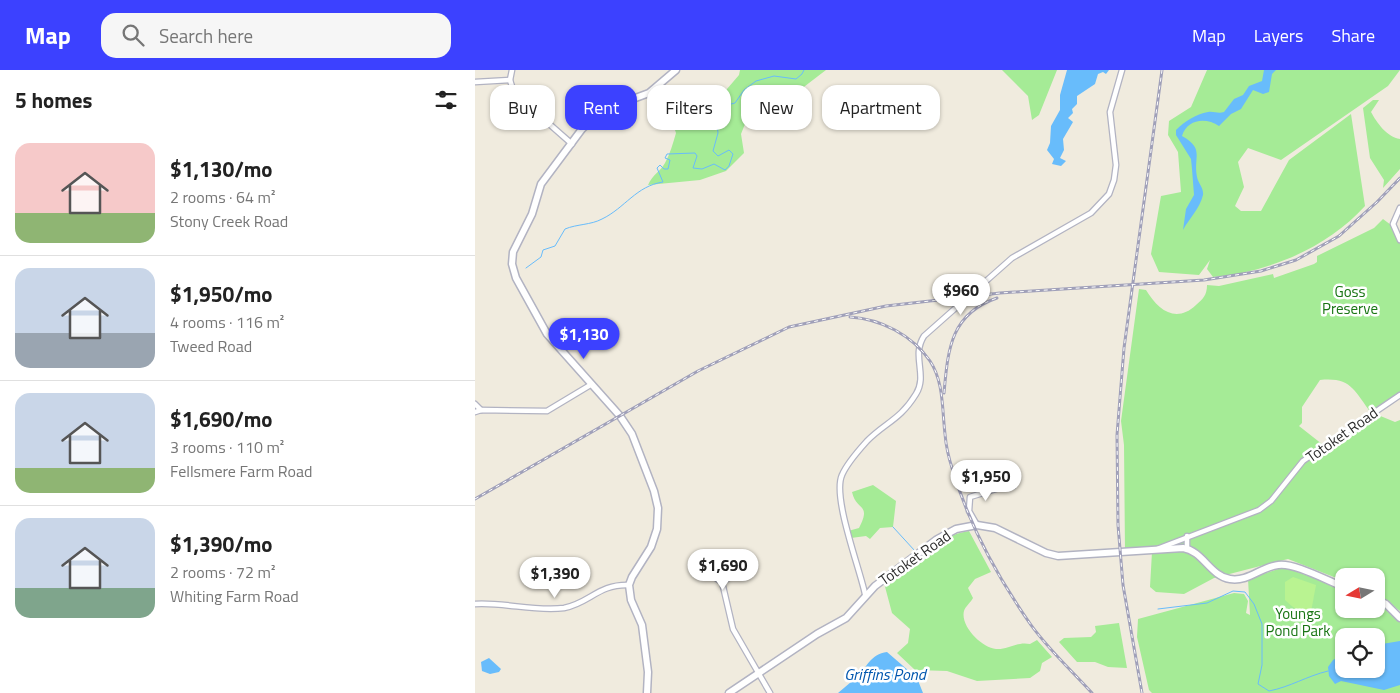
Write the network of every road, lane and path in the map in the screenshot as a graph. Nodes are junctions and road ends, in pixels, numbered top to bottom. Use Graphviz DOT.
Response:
graph roads {
  1 [pos="512,70"];
  2 [pos="676,70"];
  3 [pos="1123,70"];
  4 [pos="510,80"];
  5 [pos="475,82"];
  6 [pos="572,144"];
  7 [pos="1400,208"];
  8 [pos="1400,240"];
  9 [pos="592,384"];
  10 [pos="1400,395"];
  11 [pos="475,404"];
  12 [pos="481,410"];
  13 [pos="475,412"];
  14 [pos="1013,486"];
  15 [pos="977,525"];
  16 [pos="1187,536"];
  17 [pos="1187,548"];
  18 [pos="1156,550"];
  19 [pos="722,582"];
  20 [pos="1335,584"];
  21 [pos="629,585"];
  22 [pos="865,594"];
  23 [pos="475,604"];
  24 [pos="1385,604"];
  25 [pos="1400,618"];
  26 [pos="760,674"];
  27 [pos="647,693"];
  28 [pos="729,693"];
  29 [pos="770,693"];
  1 -- 4 [label="street"];
  2 -- 6 [label="main road"];
  3 -- 22 [label="street"];
  4 -- 5 [label="street"];
  4 -- 6 [label="street"];
  6 -- 9 [label="main road"];
  7 -- 8 [label="street"];
  9 -- 12 [label="street"];
  9 -- 21 [label="main road"];
  10 -- 16 [label="street, Totoket Road"];
  11 -- 12 [label="street"];
  12 -- 13 [label="street"];
  14 -- 15 [label="street"];
  15 -- 18 [label="main road, Totoket Road"];
  15 -- 22 [label="main road, Totoket Road"];
  16 -- 17 [label="street"];
  16 -- 18 [label="street, Totoket Road"];
  17 -- 18 [label="main road"];
  17 -- 20 [label="main road"];
  19 -- 26 [label="street"];
  21 -- 23 [label="street"];
  21 -- 27 [label="main road"];
  22 -- 26 [label="main road, Totoket Road"];
  24 -- 25 [label="main road"];
  26 -- 28 [label="main road, Totoket Road"];
  26 -- 29 [label="street"];
}
